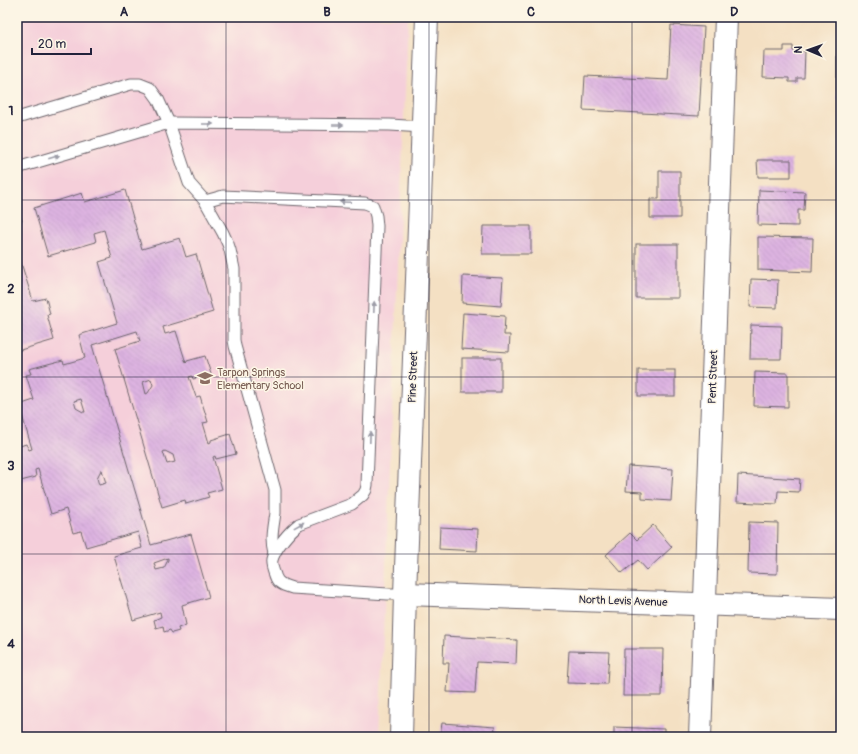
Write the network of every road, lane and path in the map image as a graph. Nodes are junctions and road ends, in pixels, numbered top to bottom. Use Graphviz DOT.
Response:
graph roads {
  1 [pos="427,17"];
  2 [pos="726,17"];
  3 [pos="17,118"];
  4 [pos="169,123"];
  5 [pos="423,127"];
  6 [pos="17,168"];
  7 [pos="205,202"];
  8 [pos="274,554"];
  9 [pos="405,594"];
  10 [pos="704,604"];
  11 [pos="841,609"];
  12 [pos="401,737"];
  13 [pos="700,737"];
  1 -- 5 [label="street, Pine Street"];
  2 -- 10 [label="street, Pent Street"];
  3 -- 4 [label="lane"];
  4 -- 5 [label="lane, one-way"];
  6 -- 4 [label="lane, one-way"];
  4 -- 7 [label="lane"];
  5 -- 9 [label="street, Pine Street"];
  7 -- 8 [label="lane"];
  8 -- 7 [label="lane, one-way"];
  8 -- 9 [label="lane"];
  9 -- 10 [label="street, North Levis Avenue"];
  9 -- 12 [label="street, Pine Street"];
  10 -- 11 [label="street, North Levis Avenue"];
  10 -- 13 [label="street, Pent Street"];
}
